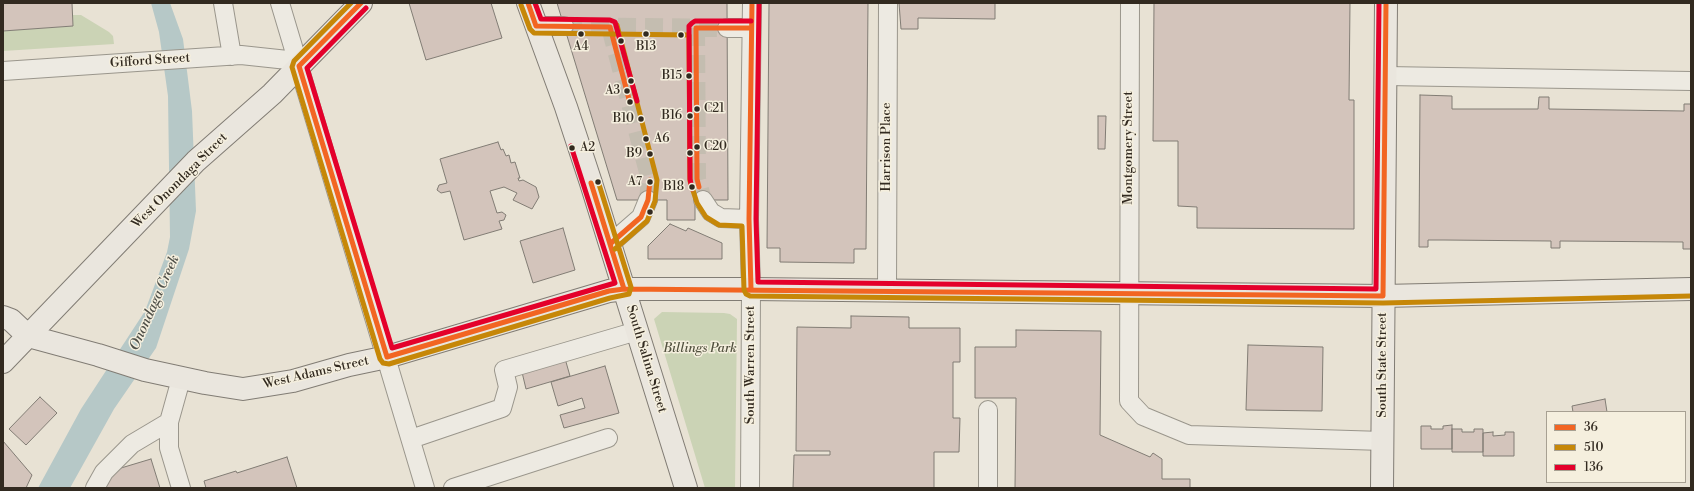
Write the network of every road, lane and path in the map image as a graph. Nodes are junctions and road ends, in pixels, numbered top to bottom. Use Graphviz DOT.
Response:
graph roads {
  1 [pos="223,3"];
  2 [pos="280,3"];
  3 [pos="361,3"];
  4 [pos="528,3"];
  5 [pos="752,3"];
  6 [pos="888,3"];
  7 [pos="1130,3"];
  8 [pos="1386,3"];
  9 [pos="536,26"];
  10 [pos="564,26"];
  11 [pos="727,28"];
  12 [pos="751,28"];
  13 [pos="232,56"];
  14 [pos="298,63"];
  15 [pos="3,71"];
  16 [pos="1386,76"];
  17 [pos="1691,81"];
  18 [pos="648,200"];
  19 [pos="703,200"];
  20 [pos="749,219"];
  21 [pos="610,244"];
  22 [pos="624,289"];
  23 [pos="751,289"];
  24 [pos="1691,289"];
  25 [pos="887,290"];
  26 [pos="1129,293"];
  27 [pos="1383,296"];
  28 [pos="3,317"];
  29 [pos="637,331"];
  30 [pos="28,336"];
  31 [pos="3,341"];
  32 [pos="387,357"];
  33 [pos="3,362"];
  34 [pos="181,378"];
  35 [pos="988,410"];
  36 [pos="169,422"];
  37 [pos="608,438"];
  38 [pos="411,439"];
  39 [pos="1383,441"];
  40 [pos="95,488"];
  41 [pos="181,488"];
  42 [pos="425,488"];
  43 [pos="454,488"];
  44 [pos="686,488"];
  45 [pos="750,488"];
  46 [pos="988,488"];
  47 [pos="1382,488"];
  1 -- 13 [label="street"];
  2 -- 14 [label="street"];
  3 -- 14 [label="main road, West Onondaga Street"];
  4 -- 9 [label="main road, South Salina Street"];
  5 -- 12 [label="street, South Warren Street"];
  6 -- 25 [label="street, Harrison Place"];
  7 -- 26 [label="street, Montgomery Street"];
  8 -- 16 [label="main road, South State Street"];
  9 -- 10 [label="street"];
  9 -- 21 [label="main road, South Salina Street"];
  11 -- 12 [label="street"];
  12 -- 20 [label="street, South Warren Street"];
  13 -- 14 [label="street, Gifford Street"];
  13 -- 15 [label="street, Gifford Street"];
  14 -- 30 [label="main road, West Onondaga Street"];
  14 -- 32 [label="street"];
  16 -- 17 [label="street"];
  16 -- 27 [label="main road, South State Street"];
  18 -- 21 [label="street"];
  19 -- 20 [label="street"];
  20 -- 23 [label="street, South Warren Street"];
  21 -- 22 [label="main road, South Salina Street"];
  22 -- 23 [label="main road, West Adams Street"];
  22 -- 29 [label="main road, South Salina Street"];
  22 -- 32 [label="main road, West Adams Street"];
  23 -- 25 [label="main road, West Adams Street"];
  23 -- 45 [label="street, South Warren Street"];
  24 -- 27 [label="main road, West Adams Street"];
  25 -- 26 [label="main road, West Adams Street"];
  26 -- 27 [label="main road, West Adams Street"];
  26 -- 39 [label="street, Montgomery Street"];
  27 -- 39 [label="main road, South State Street"];
  28 -- 30 [label="main road"];
  29 -- 38 [label="street"];
  29 -- 44 [label="main road, South Salina Street"];
  30 -- 31 [label="main road"];
  30 -- 33 [label="main road, West Onondaga Street"];
  30 -- 34 [label="main road, West Adams Street"];
  32 -- 34 [label="main road, West Adams Street"];
  32 -- 38 [label="street"];
  34 -- 36 [label="street"];
  35 -- 46 [label="street"];
  36 -- 40 [label="street"];
  36 -- 41 [label="street"];
  37 -- 43 [label="street"];
  38 -- 42 [label="street"];
  39 -- 47 [label="main road, South State Street"];
}
